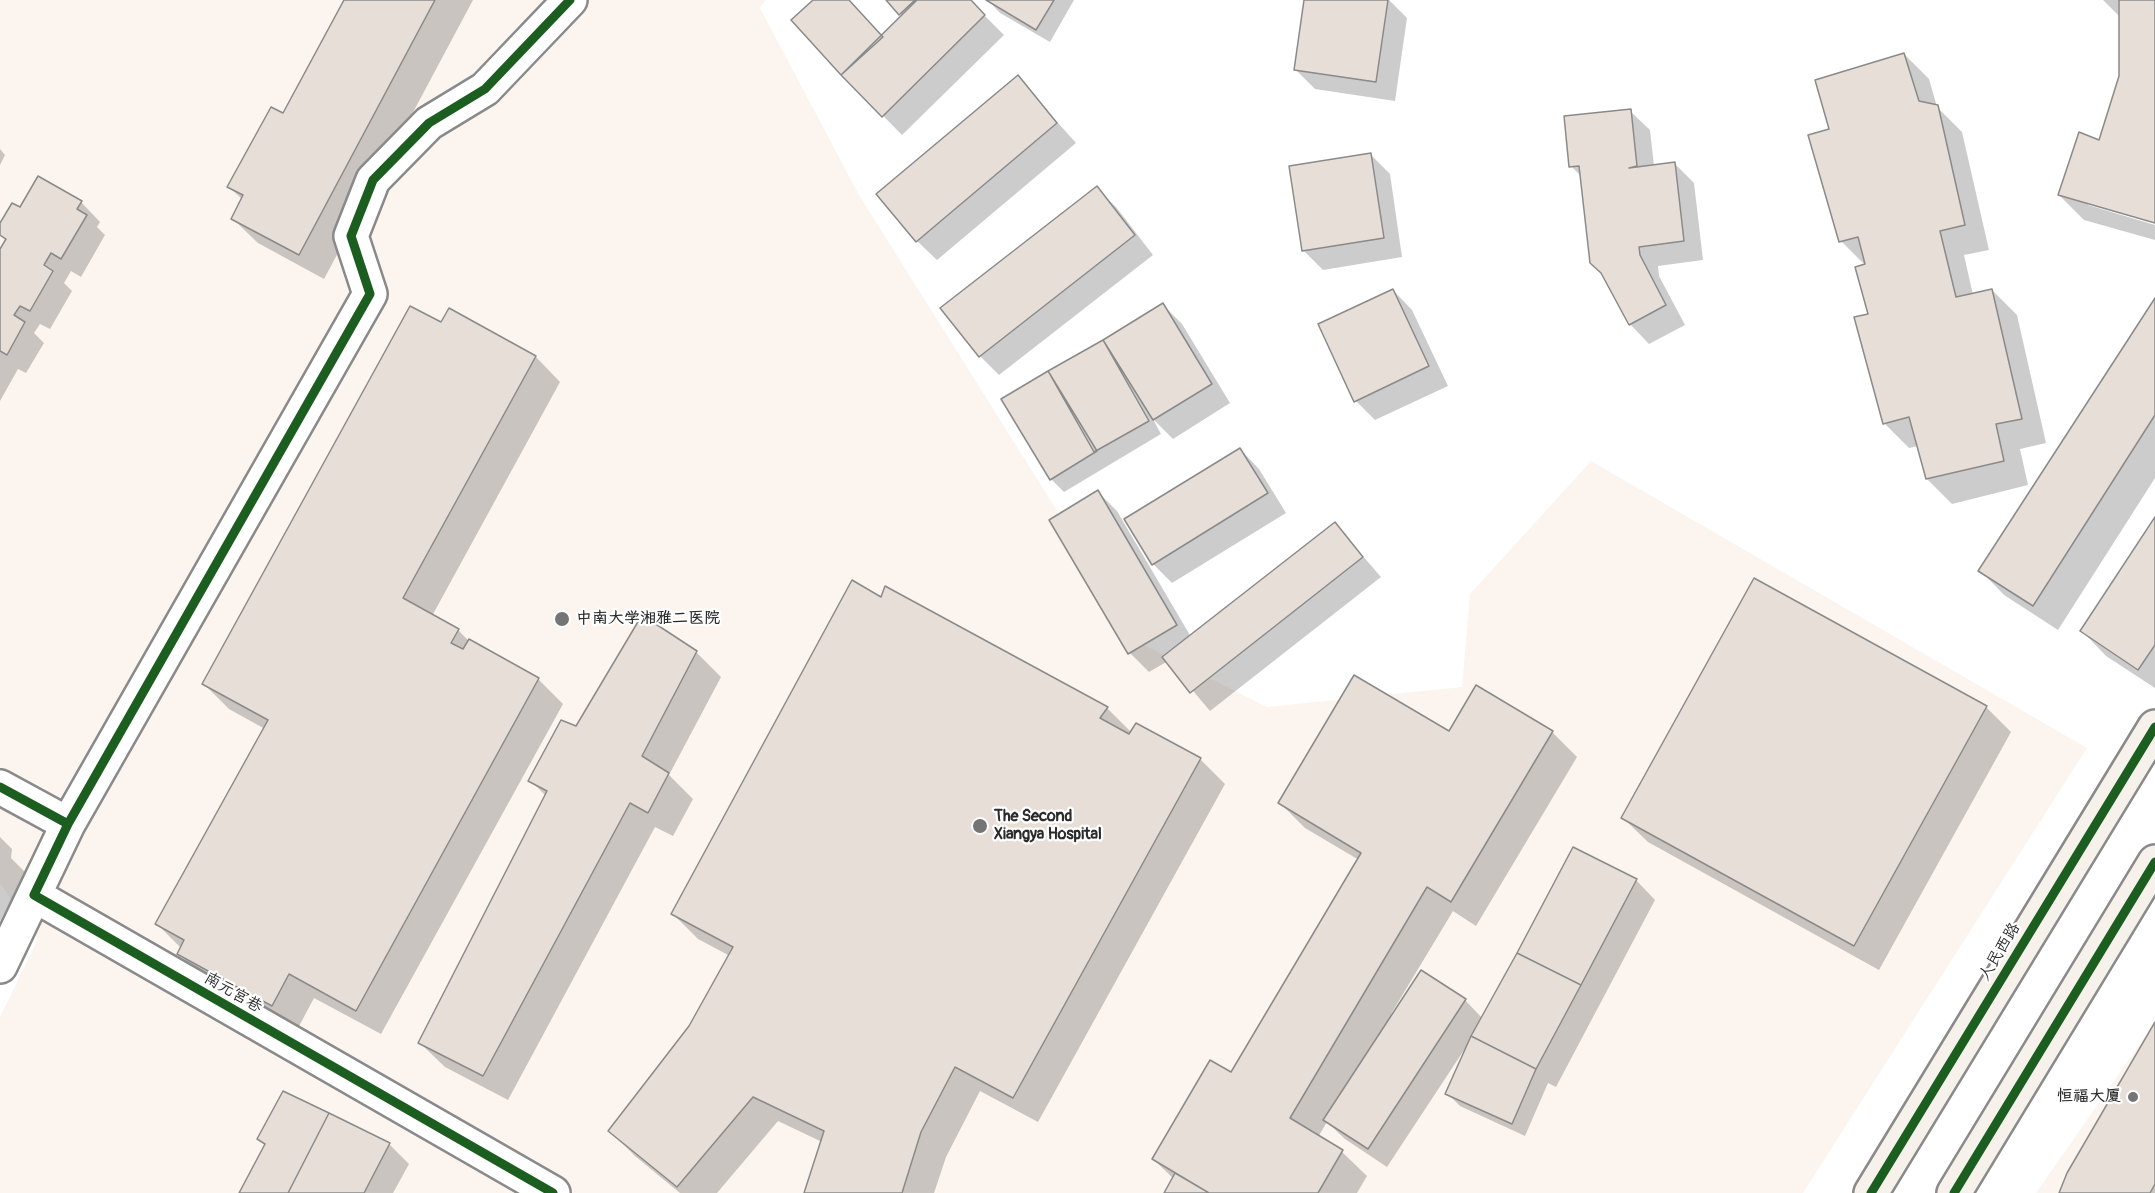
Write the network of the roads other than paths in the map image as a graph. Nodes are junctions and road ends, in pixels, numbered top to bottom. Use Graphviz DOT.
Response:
graph roads {
  1 [pos="570,0"];
  2 [pos="2155,727"];
  3 [pos="0,787"];
  4 [pos="68,824"];
  5 [pos="2155,862"];
  6 [pos="34,895"];
  7 [pos="0,966"];
  8 [pos="553,1193"];
  9 [pos="1871,1193"];
  10 [pos="1954,1193"];
  1 -- 4 [label="street"];
  2 -- 9 [label="main road, 人民西路"];
  3 -- 4 [label="street"];
  4 -- 6 [label="street"];
  5 -- 10 [label="main road"];
  6 -- 7 [label="street"];
  6 -- 8 [label="street, 南元宫巷"];
}
